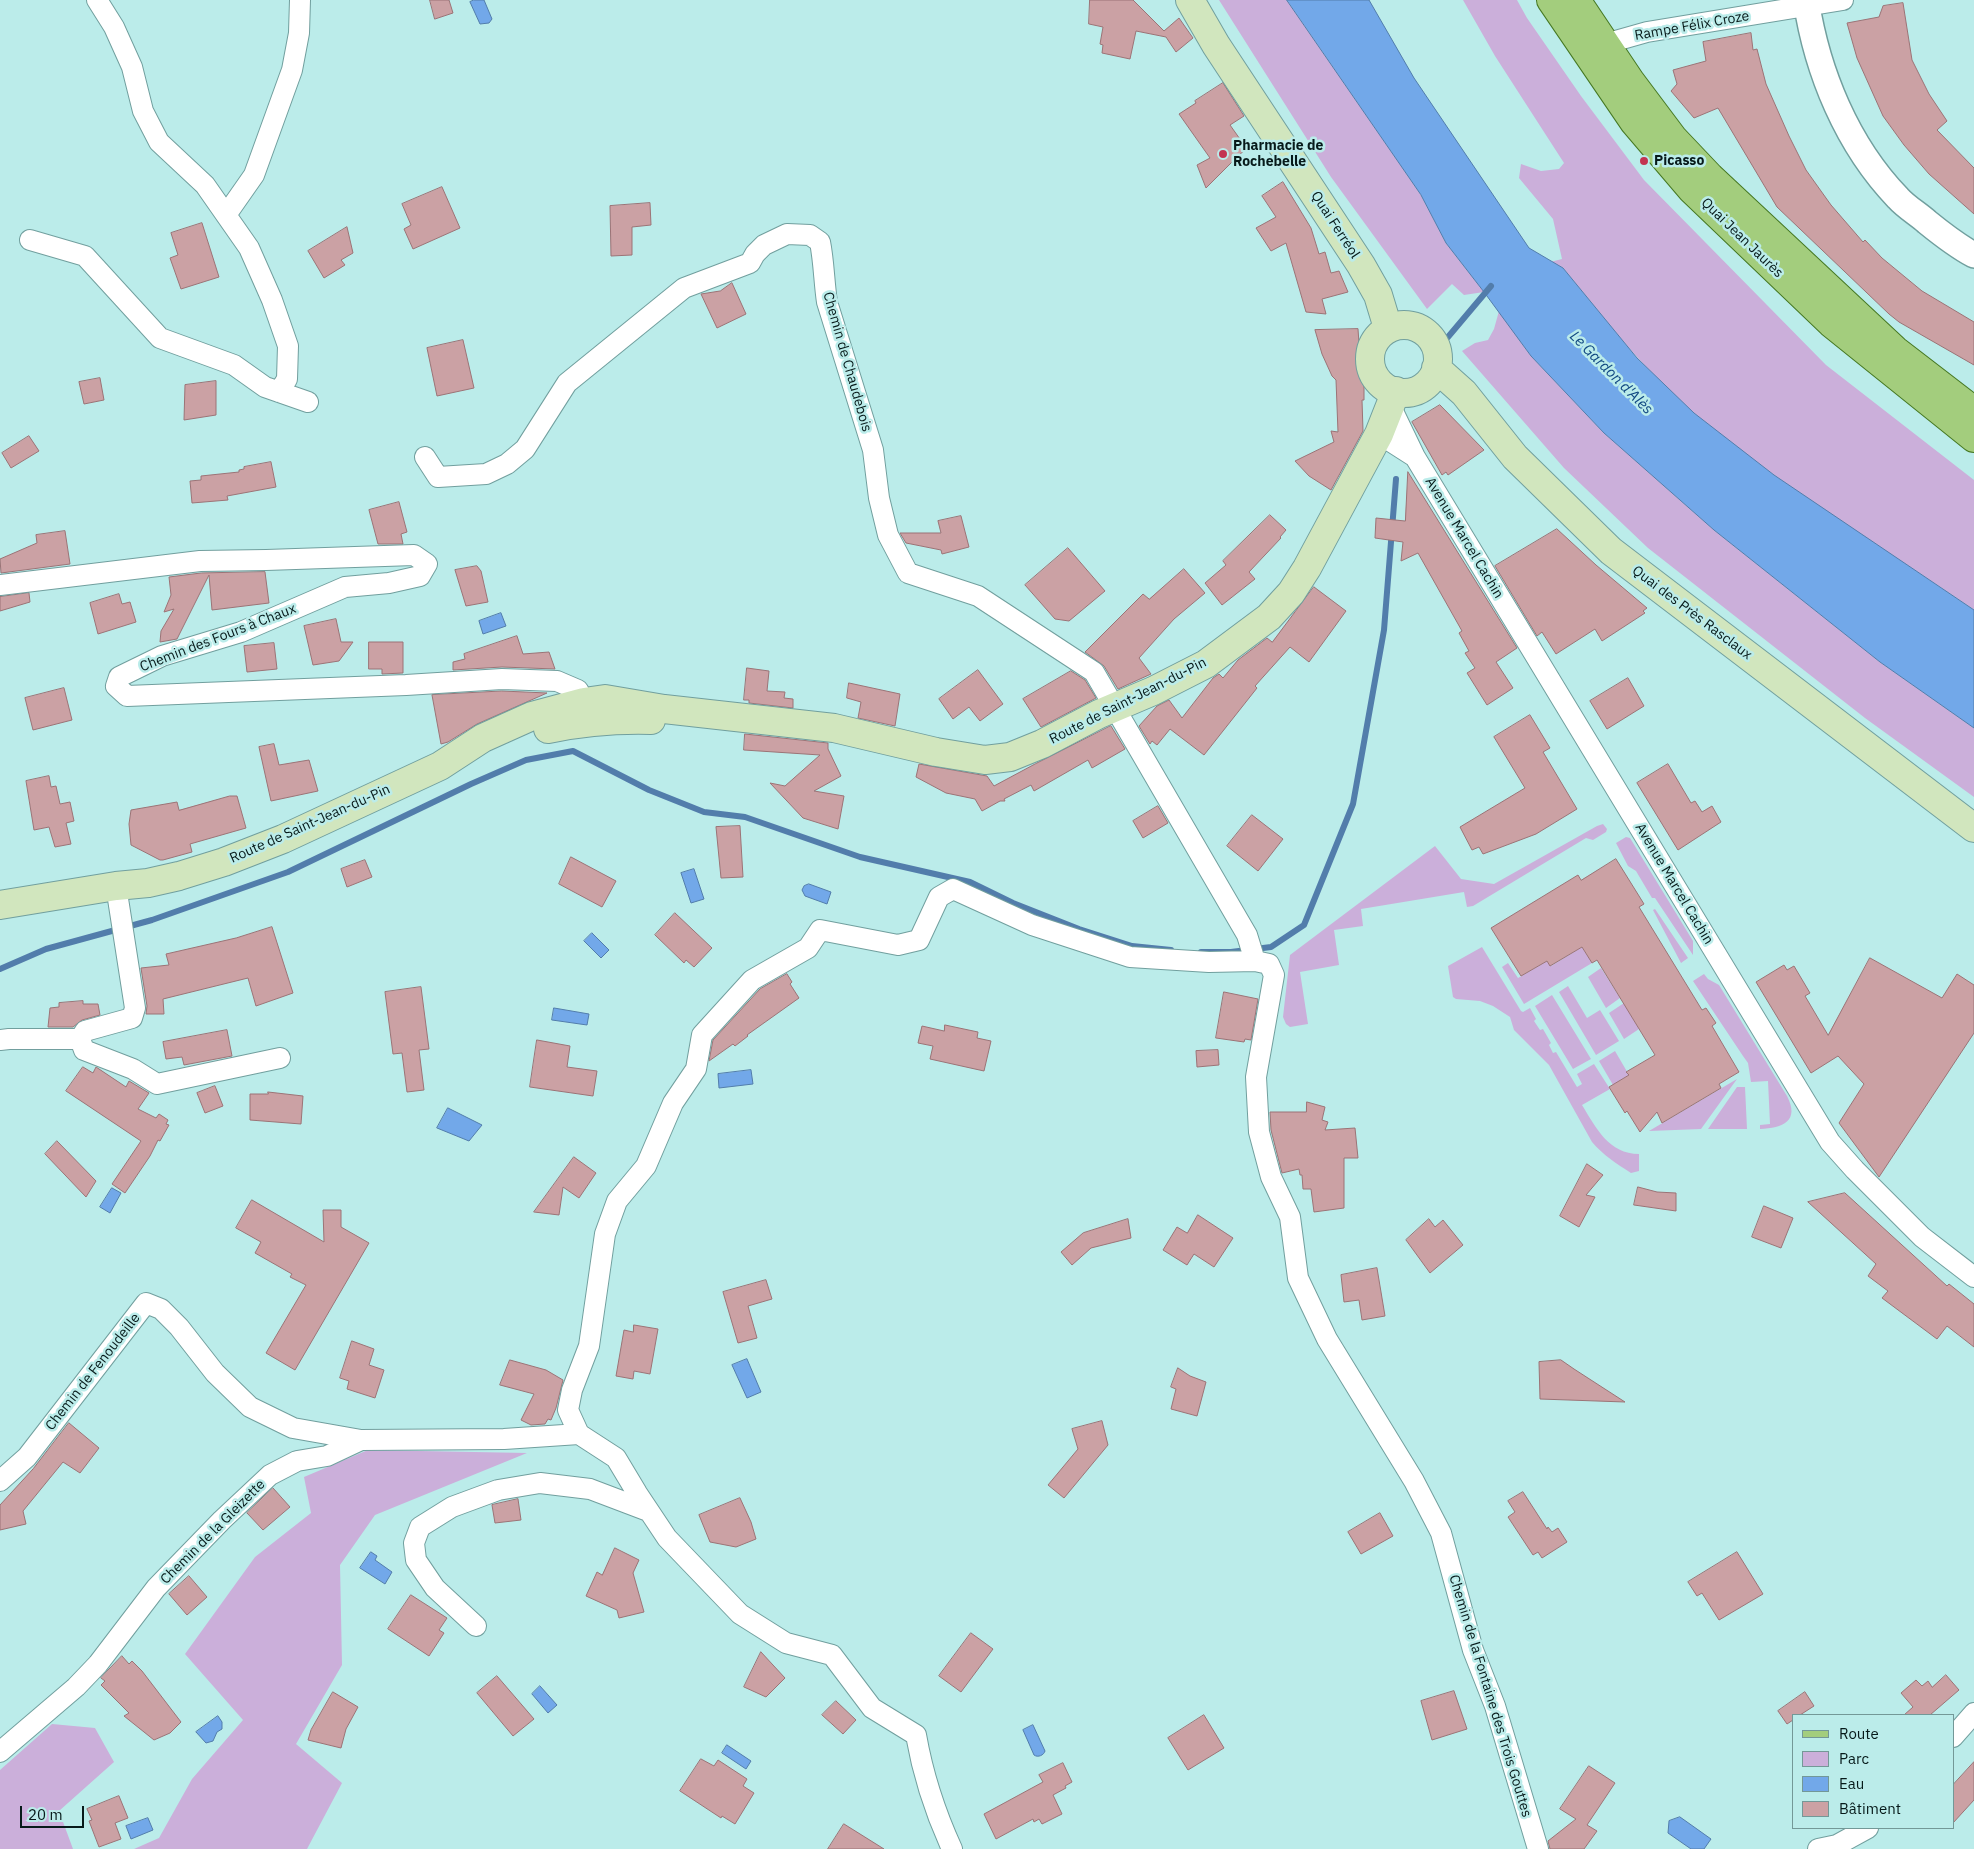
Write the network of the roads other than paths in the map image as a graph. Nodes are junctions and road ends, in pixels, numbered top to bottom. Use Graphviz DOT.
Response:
graph roads {
  1 [pos="97,0"];
  2 [pos="300,0"];
  3 [pos="1190,0"];
  4 [pos="1551,0"];
  5 [pos="1576,0"];
  6 [pos="1843,0"];
  7 [pos="1806,3"];
  8 [pos="1596,47"];
  9 [pos="226,215"];
  10 [pos="30,240"];
  11 [pos="1974,255"];
  12 [pos="1388,328"];
  13 [pos="1436,368"];
  14 [pos="279,392"];
  15 [pos="1393,400"];
  16 [pos="308,402"];
  17 [pos="1974,411"];
  18 [pos="1379,434"];
  19 [pos="1974,438"];
  20 [pos="1415,457"];
  21 [pos="425,458"];
  22 [pos="0,585"];
  23 [pos="584,702"];
  24 [pos="1116,707"];
  25 [pos="750,720"];
  26 [pos="440,766"];
  27 [pos="1974,828"];
  28 [pos="116,886"];
  29 [pos="0,905"];
  30 [pos="1255,961"];
  31 [pos="80,1039"];
  32 [pos="0,1040"];
  33 [pos="280,1058"];
  34 [pos="1974,1277"];
  35 [pos="579,1434"];
  36 [pos="361,1440"];
  37 [pos="0,1481"];
  38 [pos="648,1511"];
  39 [pos="476,1626"];
  40 [pos="1974,1713"];
  41 [pos="1954,1736"];
  42 [pos="0,1752"];
  43 [pos="1866,1829"];
  44 [pos="952,1849"];
  45 [pos="1538,1849"];
  46 [pos="1818,1849"];
  1 -- 9 [label="street"];
  2 -- 9 [label="street"];
  3 -- 12 [label="main road, Quai Ferréol"];
  4 -- 8 [label="main road, Quai Jean Jaurès"];
  5 -- 8 [label="main road, Quai Jean Jaurès"];
  6 -- 7 [label="street, Rampe Félix Croze"];
  7 -- 8 [label="street, Rampe Félix Croze"];
  7 -- 11 [label="street"];
  8 -- 17 [label="main road, Quai Jean Jaurès"];
  8 -- 19 [label="main road, Quai Jean Jaurès"];
  9 -- 14 [label="street"];
  10 -- 14 [label="street"];
  12 -- 13 [label="main road"];
  12 -- 15 [label="main road"];
  13 -- 15 [label="main road"];
  13 -- 27 [label="main road, Quai des Près Rasclaux"];
  14 -- 16 [label="street"];
  15 -- 18 [label="main road, Route de Saint-Jean-du-Pin"];
  15 -- 20 [label="street, Avenue Marcel Cachin"];
  18 -- 20 [label="street, Avenue Marcel Cachin"];
  18 -- 24 [label="main road, Route de Saint-Jean-du-Pin"];
  20 -- 34 [label="street, Avenue Marcel Cachin"];
  21 -- 24 [label="street, Chemin de Chaudebois"];
  22 -- 23 [label="street, Chemin des Fours à Chaux"];
  23 -- 25 [label="main road, Route de Saint-Jean-du-Pin"];
  23 -- 26 [label="main road, Route de Saint-Jean-du-Pin"];
  24 -- 25 [label="main road, Route de Saint-Jean-du-Pin"];
  24 -- 30 [label="street"];
  25 -- 26 [label="main road, Route de Saint-Jean-du-Pin"];
  26 -- 28 [label="main road, Route de Saint-Jean-du-Pin"];
  28 -- 29 [label="main road, Route de Saint-Jean-du-Pin"];
  28 -- 31 [label="street"];
  30 -- 35 [label="street"];
  30 -- 45 [label="street, Chemin de la Fontaine des Trois Gouttes"];
  31 -- 32 [label="street"];
  31 -- 33 [label="street"];
  35 -- 36 [label="street, Chemin de la Gleizette"];
  35 -- 38 [label="street"];
  36 -- 37 [label="street, Chemin de Fenoudeille"];
  36 -- 42 [label="street, Chemin de la Gleizette"];
  38 -- 39 [label="street"];
  38 -- 44 [label="street"];
  40 -- 41 [label="street"];
  43 -- 46 [label="street"];
}
